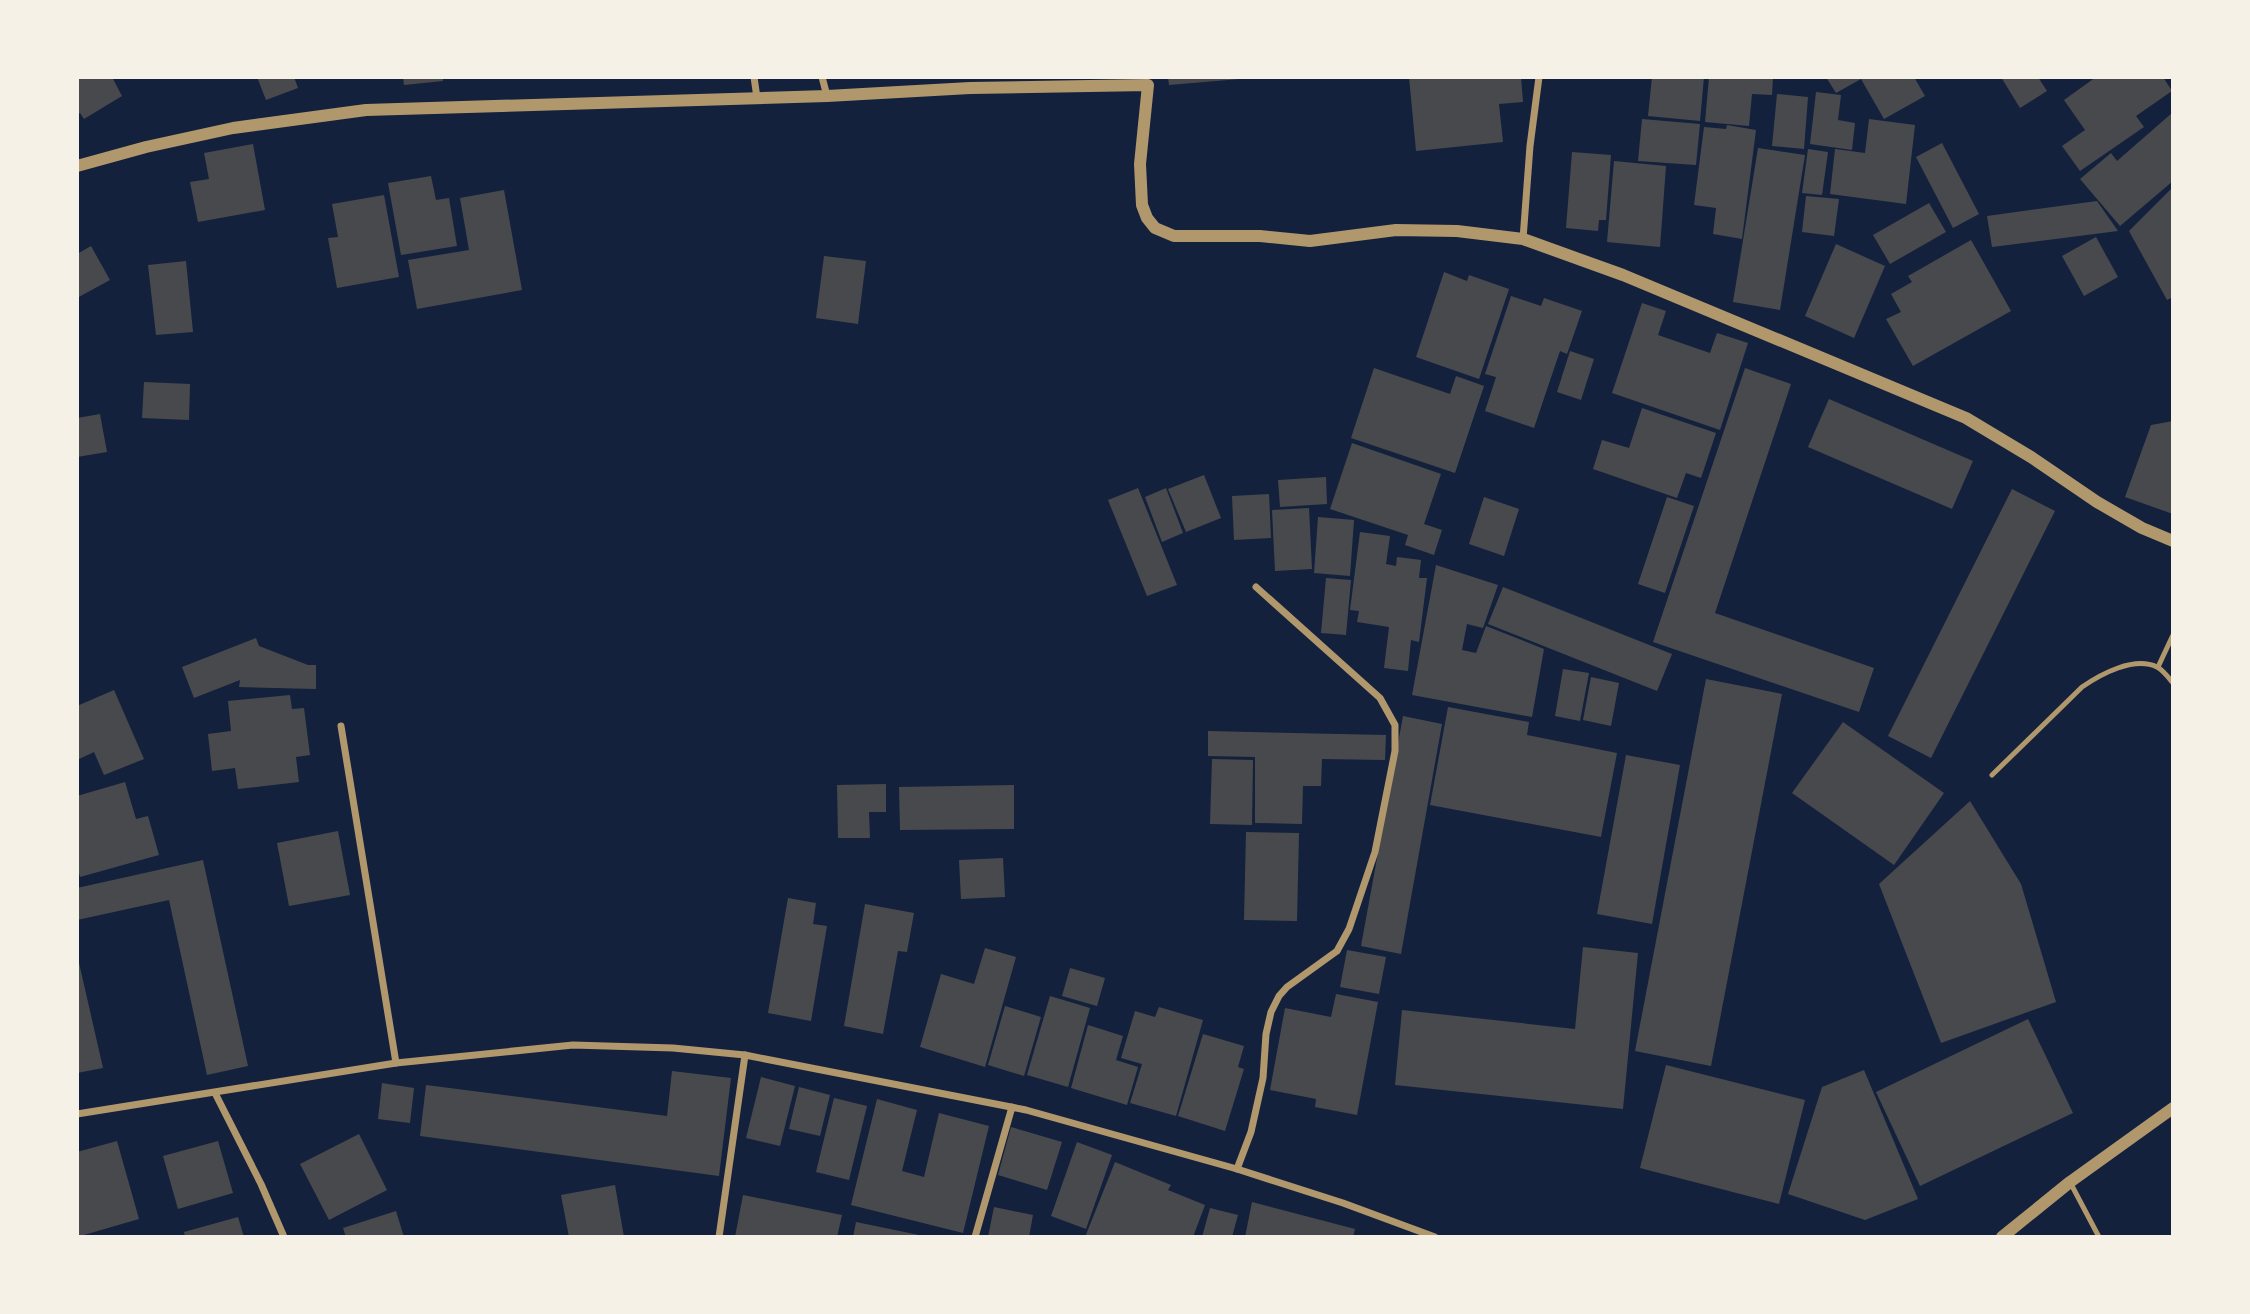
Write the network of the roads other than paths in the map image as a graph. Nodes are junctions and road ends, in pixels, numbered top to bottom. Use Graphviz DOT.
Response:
graph roads {
  1 [pos="754,77"];
  2 [pos="822,77"];
  3 [pos="1539,77"];
  4 [pos="1148,81"];
  5 [pos="827,96"];
  6 [pos="757,98"];
  7 [pos="77,166"];
  8 [pos="1523,239"];
  9 [pos="2173,541"];
  10 [pos="1256,587"];
  11 [pos="2173,635"];
  12 [pos="2158,667"];
  13 [pos="2173,683"];
  14 [pos="341,726"];
  15 [pos="1992,775"];
  16 [pos="745,1055"];
  17 [pos="396,1063"];
  18 [pos="215,1093"];
  19 [pos="1012,1107"];
  20 [pos="2173,1108"];
  21 [pos="77,1113"];
  22 [pos="1237,1169"];
  23 [pos="2070,1182"];
  24 [pos="285,1237"];
  25 [pos="719,1237"];
  26 [pos="975,1237"];
  27 [pos="1435,1237"];
  28 [pos="2002,1237"];
  29 [pos="2099,1237"];
  1 -- 6 [label="street"];
  2 -- 5 [label="street"];
  3 -- 8 [label="street"];
  4 -- 5 [label="street"];
  4 -- 8 [label="street"];
  5 -- 6 [label="street"];
  6 -- 7 [label="street"];
  8 -- 9 [label="street"];
  10 -- 22 [label="street"];
  11 -- 12 [label="lane"];
  12 -- 13 [label="lane"];
  12 -- 15 [label="lane"];
  14 -- 17 [label="street"];
  16 -- 17 [label="street"];
  16 -- 19 [label="street"];
  16 -- 25 [label="street"];
  17 -- 18 [label="street"];
  18 -- 21 [label="street"];
  18 -- 24 [label="street"];
  19 -- 22 [label="street"];
  19 -- 26 [label="street"];
  20 -- 23 [label="street"];
  22 -- 27 [label="street"];
  23 -- 28 [label="street"];
  23 -- 29 [label="lane"];
}
